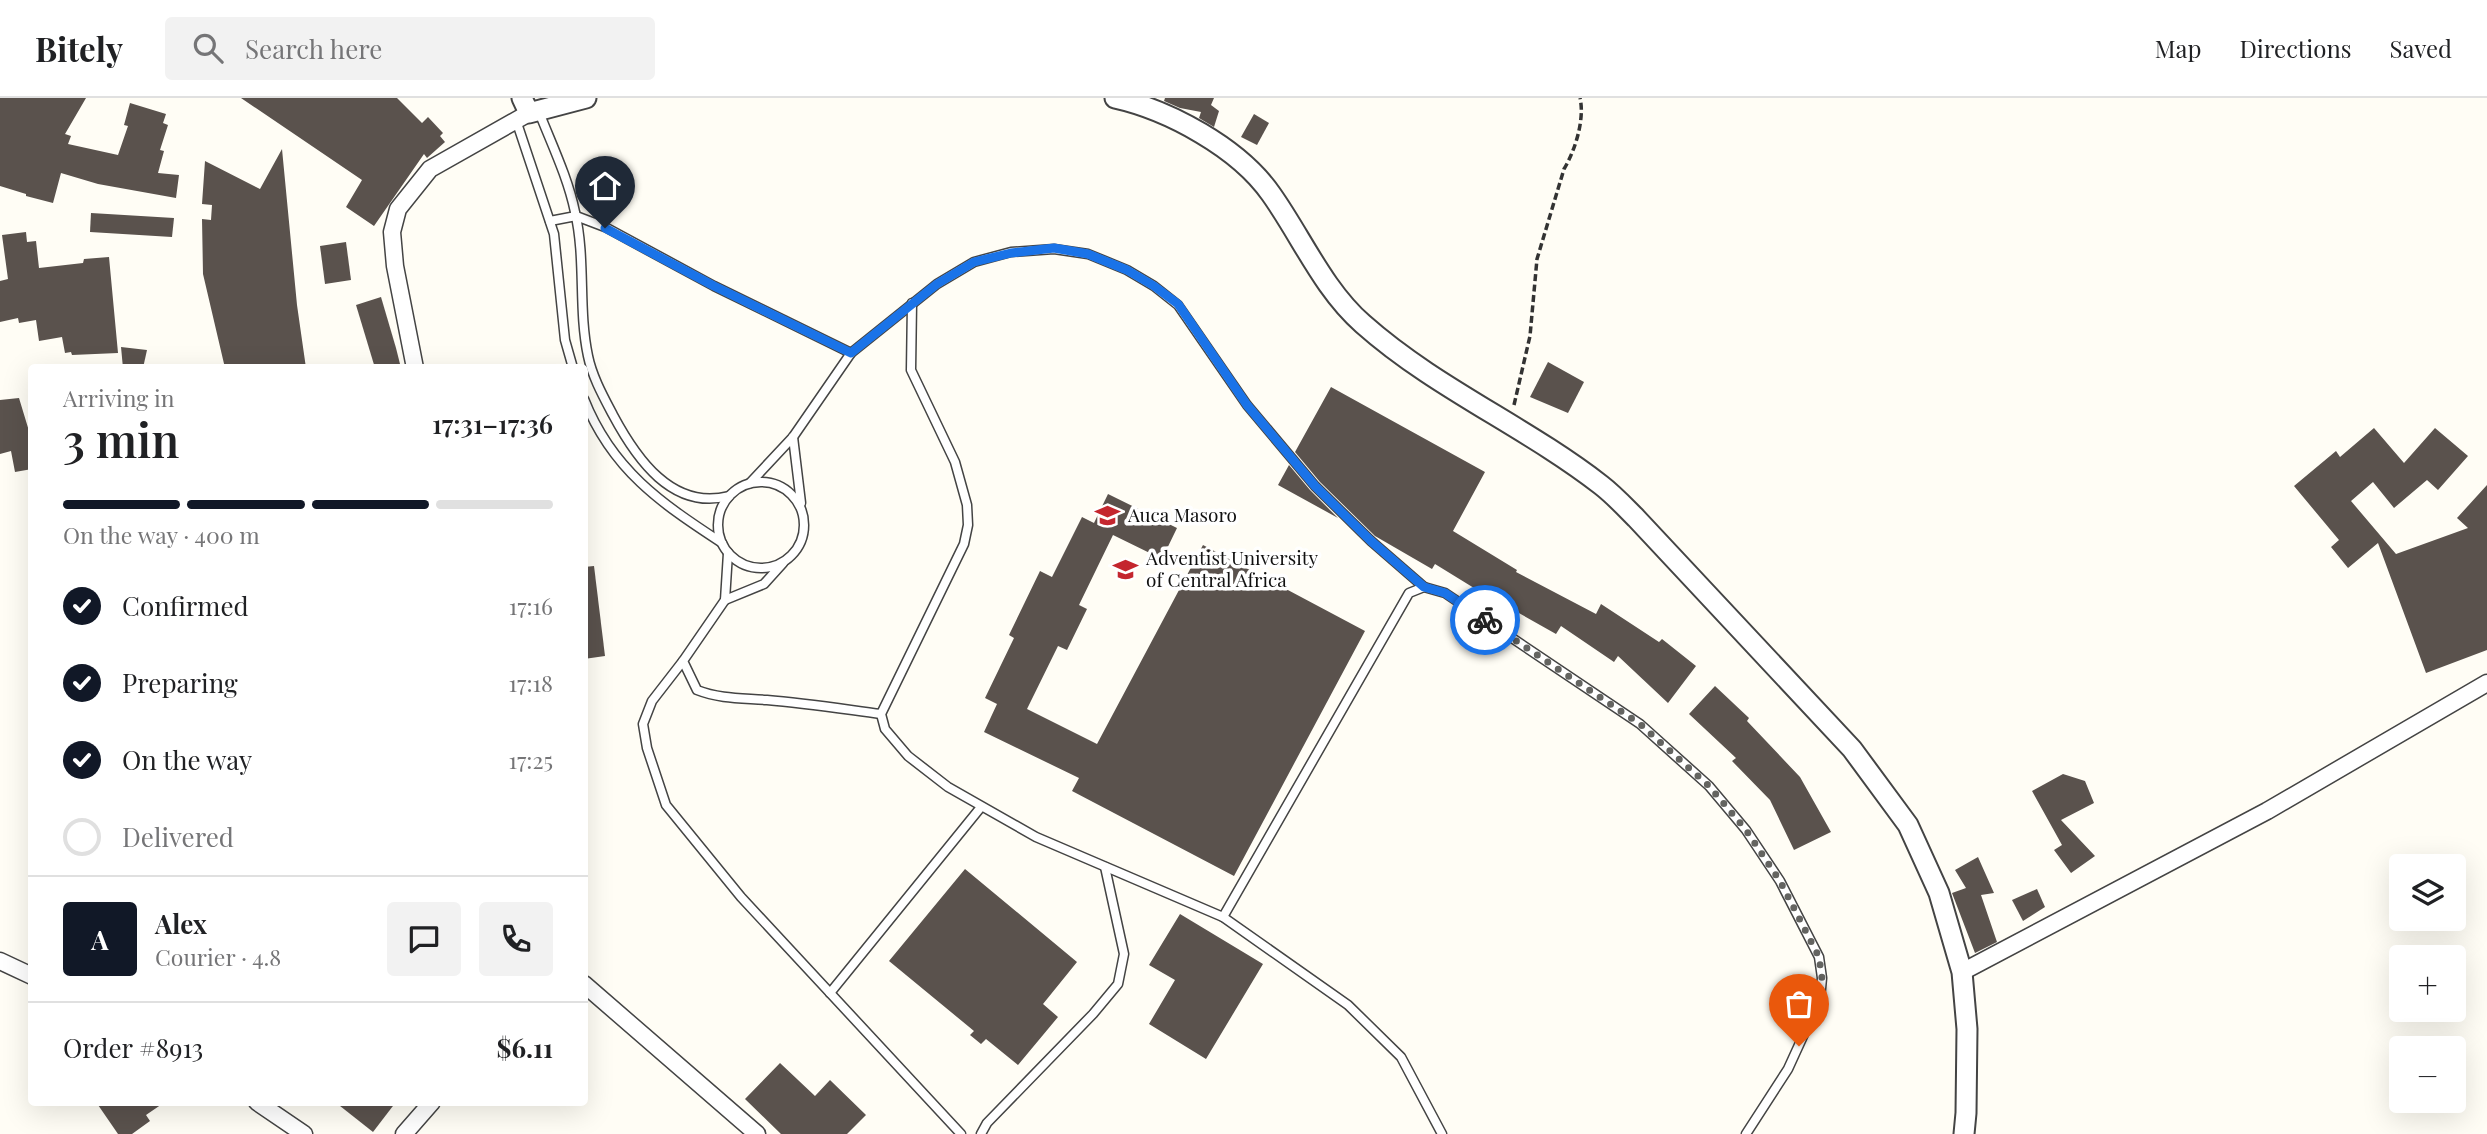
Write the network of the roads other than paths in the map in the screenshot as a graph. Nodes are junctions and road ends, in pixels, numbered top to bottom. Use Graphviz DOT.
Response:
graph roads {
  1 [pos="586,98"];
  2 [pos="1115,98"];
  3 [pos="1139,101"];
  4 [pos="526,110"];
  5 [pos="576,216"];
  6 [pos="550,221"];
  7 [pos="912,303"];
  8 [pos="851,353"];
  9 [pos="414,364"];
  10 [pos="572,364"];
  11 [pos="588,407"];
  12 [pos="793,437"];
  13 [pos="750,483"];
  14 [pos="729,496"];
  15 [pos="801,508"];
  16 [pos="722,543"];
  17 [pos="728,553"];
  18 [pos="784,562"];
  19 [pos="1424,587"];
  20 [pos="725,600"];
  21 [pos="683,661"];
  22 [pos="2487,682"];
  23 [pos="881,713"];
  24 [pos="981,807"];
  25 [pos="1105,867"];
  26 [pos="1223,917"];
  27 [pos="0,961"];
  28 [pos="1962,972"];
  29 [pos="28,974"];
  30 [pos="588,987"];
  31 [pos="830,993"];
  32 [pos="263,1106"];
  33 [pos="428,1106"];
  34 [pos="304,1134"];
  35 [pos="404,1134"];
  36 [pos="757,1134"];
  37 [pos="961,1134"];
  38 [pos="981,1134"];
  39 [pos="1442,1134"];
  40 [pos="1746,1134"];
  41 [pos="1964,1134"];
  1 -- 4 [label="street"];
  2 -- 3 [label="street"];
  3 -- 28 [label="street"];
  4 -- 5 [label="lane"];
  4 -- 6 [label="lane"];
  4 -- 9 [label="street"];
  5 -- 6 [label="lane"];
  5 -- 8 [label="lane"];
  5 -- 14 [label="lane"];
  6 -- 10 [label="lane"];
  7 -- 8 [label="lane"];
  7 -- 19 [label="lane"];
  7 -- 23 [label="lane"];
  8 -- 12 [label="lane"];
  11 -- 16 [label="lane"];
  12 -- 13 [label="lane"];
  12 -- 15 [label="lane"];
  13 -- 14 [label="lane"];
  13 -- 15 [label="lane"];
  14 -- 16 [label="lane"];
  15 -- 18 [label="lane"];
  16 -- 17 [label="lane"];
  17 -- 18 [label="lane"];
  17 -- 20 [label="lane"];
  18 -- 20 [label="lane"];
  19 -- 26 [label="lane"];
  19 -- 40 [label="lane"];
  20 -- 21 [label="lane"];
  21 -- 23 [label="lane"];
  21 -- 31 [label="lane"];
  22 -- 28 [label="street"];
  23 -- 24 [label="lane"];
  24 -- 25 [label="lane"];
  24 -- 31 [label="lane"];
  25 -- 26 [label="lane"];
  25 -- 38 [label="lane"];
  26 -- 39 [label="lane"];
  27 -- 29 [label="street"];
  28 -- 41 [label="street"];
  30 -- 36 [label="street"];
  31 -- 37 [label="lane"];
  32 -- 34 [label="street"];
  33 -- 35 [label="street"];
}
